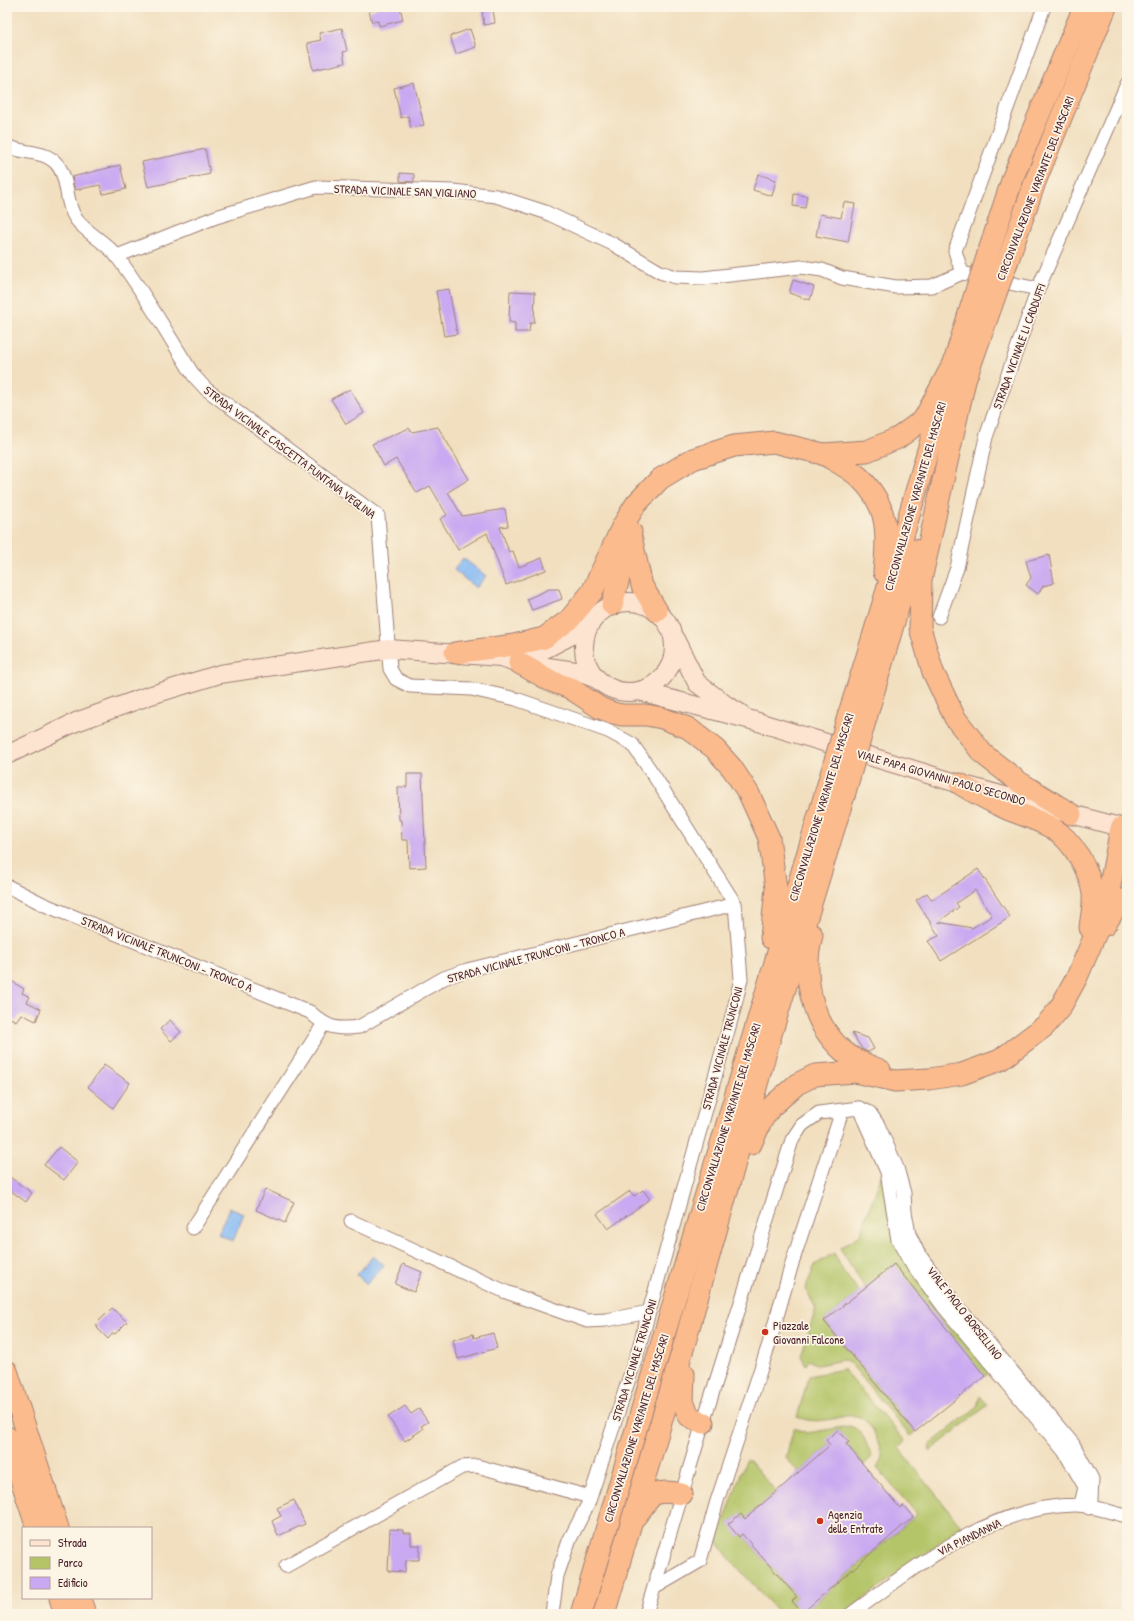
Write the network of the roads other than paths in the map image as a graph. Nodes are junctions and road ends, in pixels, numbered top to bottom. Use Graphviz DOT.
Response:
graph roads {
  1 [pos="1044,7"];
  2 [pos="1084,7"];
  3 [pos="1106,7"];
  4 [pos="1127,84"];
  5 [pos="7,146"];
  6 [pos="117,256"];
  7 [pos="998,257"];
  8 [pos="962,273"];
  9 [pos="1038,289"];
  10 [pos="959,372"];
  11 [pos="823,454"];
  12 [pos="660,479"];
  13 [pos="631,532"];
  14 [pos="612,604"];
  15 [pos="657,611"];
  16 [pos="939,617"];
  17 [pos="880,618"];
  18 [pos="591,622"];
  19 [pos="673,635"];
  20 [pos="389,649"];
  21 [pos="455,653"];
  22 [pos="510,660"];
  23 [pos="597,679"];
  24 [pos="639,692"];
  25 [pos="857,715"];
  26 [pos="755,721"];
  27 [pos="7,755"];
  28 [pos="960,784"];
  29 [pos="835,793"];
  30 [pos="1071,814"];
  31 [pos="1124,828"];
  32 [pos="7,886"];
  33 [pos="1127,898"];
  34 [pos="735,904"];
  35 [pos="1086,956"];
  36 [pos="323,1024"];
  37 [pos="751,1041"];
  38 [pos="914,1079"];
  39 [pos="842,1111"];
  40 [pos="351,1221"];
  41 [pos="193,1228"];
  42 [pos="704,1272"];
  43 [pos="649,1312"];
  44 [pos="685,1342"];
  45 [pos="7,1371"];
  46 [pos="702,1427"];
  47 [pos="7,1437"];
  48 [pos="682,1494"];
  49 [pos="590,1497"];
  50 [pos="1085,1507"];
  51 [pos="1127,1516"];
  52 [pos="631,1522"];
  53 [pos="37,1527"];
  54 [pos="58,1527"];
  55 [pos="286,1566"];
  56 [pos="654,1588"];
  57 [pos="60,1599"];
  58 [pos="80,1599"];
  59 [pos="65,1614"];
  60 [pos="85,1614"];
  61 [pos="552,1614"];
  62 [pos="580,1614"];
  63 [pos="604,1614"];
  64 [pos="646,1614"];
  65 [pos="851,1614"];
  1 -- 8 [label="street"];
  2 -- 7 [label="highway, CIRCONVALLAZIONE VARIANTE DEL MASCARI"];
  3 -- 7 [label="highway, CIRCONVALLAZIONE VARIANTE DEL MASCARI"];
  4 -- 9 [label="street, STRADA VICINALE LI CADDUFFI"];
  5 -- 6 [label="street, STRADA VICINALE CASCETTA FUNTANA VEGLINA"];
  6 -- 8 [label="street, STRADA VICINALE SAN VIGLIANO"];
  6 -- 20 [label="street, STRADA VICINALE CASCETTA FUNTANA VEGLINA"];
  7 -- 10 [label="highway, CIRCONVALLAZIONE VARIANTE DEL MASCARI, bridge"];
  8 -- 9 [label="street"];
  9 -- 16 [label="street, STRADA VICINALE LI CADDUFFI"];
  10 -- 11 [label="highway"];
  10 -- 17 [label="highway, CIRCONVALLAZIONE VARIANTE DEL MASCARI"];
  10 -- 25 [label="highway, CIRCONVALLAZIONE VARIANTE DEL MASCARI"];
  10 -- 30 [label="highway"];
  11 -- 12 [label="highway"];
  11 -- 17 [label="highway"];
  12 -- 13 [label="highway"];
  12 -- 21 [label="highway"];
  13 -- 14 [label="highway"];
  13 -- 15 [label="highway"];
  14 -- 15 [label="main road"];
  14 -- 18 [label="main road"];
  15 -- 19 [label="main road"];
  17 -- 25 [label="highway, CIRCONVALLAZIONE VARIANTE DEL MASCARI"];
  18 -- 22 [label="main road"];
  18 -- 23 [label="main road"];
  19 -- 24 [label="main road"];
  19 -- 26 [label="main road, VIALE PAPA GIOVANNI PAOLO SECONDO"];
  20 -- 21 [label="main road"];
  20 -- 27 [label="main road"];
  20 -- 34 [label="street, STRADA VICINALE TRUNCONI"];
  21 -- 22 [label="main road"];
  22 -- 23 [label="main road"];
  22 -- 37 [label="highway"];
  23 -- 24 [label="main road"];
  24 -- 26 [label="main road, VIALE PAPA GIOVANNI PAOLO SECONDO"];
  25 -- 29 [label="highway, CIRCONVALLAZIONE VARIANTE DEL MASCARI, bridge"];
  26 -- 28 [label="main road, VIALE PAPA GIOVANNI PAOLO SECONDO"];
  28 -- 30 [label="main road, VIALE PAPA GIOVANNI PAOLO SECONDO"];
  28 -- 35 [label="highway"];
  29 -- 37 [label="highway, CIRCONVALLAZIONE VARIANTE DEL MASCARI"];
  29 -- 38 [label="highway"];
  29 -- 42 [label="highway, CIRCONVALLAZIONE VARIANTE DEL MASCARI"];
  30 -- 31 [label="main road, VIALE PAPA GIOVANNI PAOLO SECONDO"];
  31 -- 35 [label="highway"];
  32 -- 36 [label="street, STRADA VICINALE TRUNCONI - TRONCO A"];
  33 -- 35 [label="highway"];
  34 -- 36 [label="street, STRADA VICINALE TRUNCONI - TRONCO A"];
  34 -- 43 [label="street, STRADA VICINALE TRUNCONI"];
  35 -- 38 [label="highway"];
  36 -- 41 [label="street"];
  37 -- 62 [label="highway, CIRCONVALLAZIONE VARIANTE DEL MASCARI"];
  38 -- 42 [label="highway"];
  39 -- 46 [label="street"];
  39 -- 50 [label="street, VIALE PAOLO BORSELLINO"];
  39 -- 56 [label="street"];
  40 -- 43 [label="street"];
  42 -- 44 [label="highway, CIRCONVALLAZIONE VARIANTE DEL MASCARI"];
  43 -- 49 [label="street, STRADA VICINALE TRUNCONI"];
  44 -- 46 [label="highway"];
  44 -- 52 [label="highway, CIRCONVALLAZIONE VARIANTE DEL MASCARI"];
  45 -- 54 [label="highway"];
  46 -- 48 [label="street"];
  47 -- 53 [label="highway"];
  48 -- 52 [label="highway"];
  48 -- 56 [label="street"];
  49 -- 55 [label="street"];
  49 -- 61 [label="street, STRADA VICINALE TRUNCONI"];
  50 -- 51 [label="street, VIA PIANDANNA"];
  50 -- 65 [label="street, VIA PIANDANNA"];
  52 -- 63 [label="highway, CIRCONVALLAZIONE VARIANTE DEL MASCARI"];
  56 -- 64 [label="street"];
  57 -- 59 [label="highway"];
  58 -- 60 [label="highway"];
}
